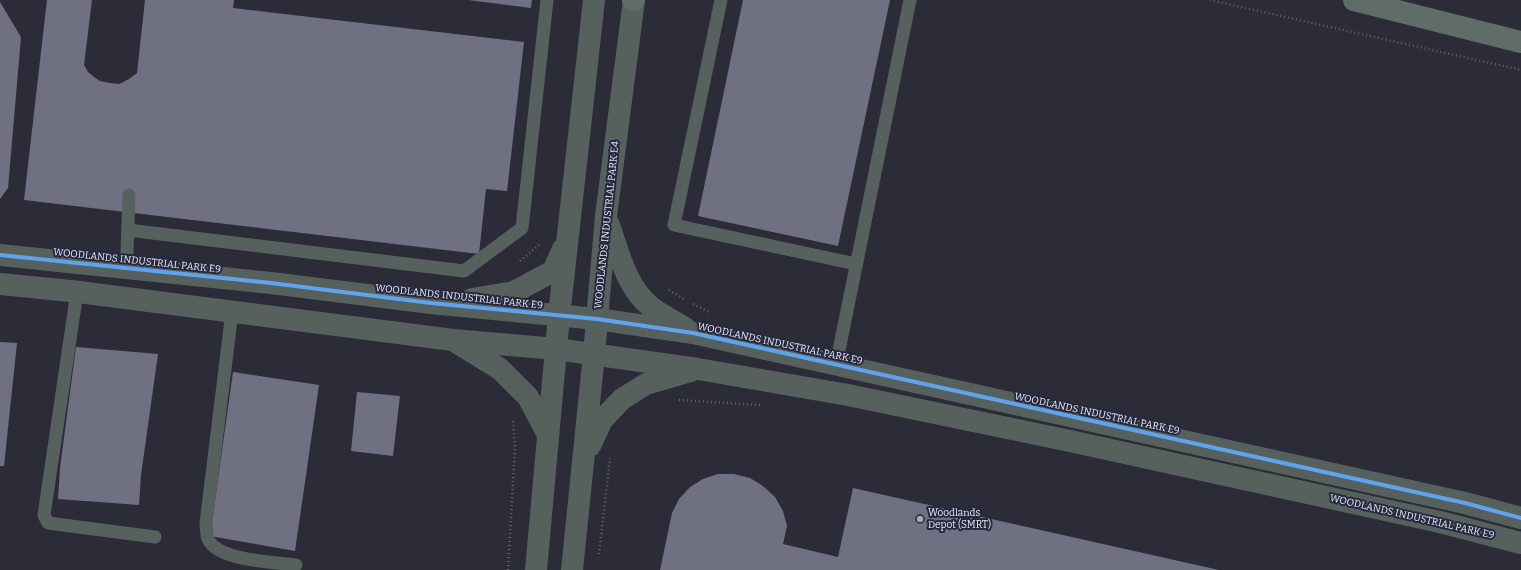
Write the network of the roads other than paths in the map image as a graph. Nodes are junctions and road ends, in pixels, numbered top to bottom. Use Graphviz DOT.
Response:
graph roads {
  1 [pos="547,0"];
  2 [pos="594,0"];
  3 [pos="634,0"];
  4 [pos="721,0"];
  5 [pos="910,0"];
  6 [pos="1354,0"];
  7 [pos="1521,42"];
  8 [pos="129,195"];
  9 [pos="606,216"];
  10 [pos="128,230"];
  11 [pos="569,236"];
  12 [pos="0,255"];
  13 [pos="856,264"];
  14 [pos="125,268"];
  15 [pos="0,284"];
  16 [pos="77,292"];
  17 [pos="431,303"];
  18 [pos="232,312"];
  19 [pos="559,316"];
  20 [pos="597,319"];
  21 [pos="693,333"];
  22 [pos="453,340"];
  23 [pos="556,349"];
  24 [pos="594,354"];
  25 [pos="836,365"];
  26 [pos="698,369"];
  27 [pos="957,391"];
  28 [pos="950,417"];
  29 [pos="548,436"];
  30 [pos="583,462"];
  31 [pos="1521,518"];
  32 [pos="155,537"];
  33 [pos="1521,543"];
  34 [pos="296,565"];
  35 [pos="536,570"];
  36 [pos="572,570"];
  1 -- 10 [label="lane"];
  2 -- 11 [label="street"];
  3 -- 9 [label="street, WOODLANDS INDUSTRIAL PARK E4"];
  4 -- 13 [label="lane"];
  5 -- 13 [label="lane"];
  6 -- 7 [label="main road"];
  8 -- 10 [label="lane"];
  9 -- 20 [label="street, WOODLANDS INDUSTRIAL PARK E4"];
  9 -- 21 [label="street"];
  10 -- 14 [label="lane"];
  11 -- 17 [label="street"];
  11 -- 19 [label="street"];
  12 -- 14 [label="street, WOODLANDS INDUSTRIAL PARK E9"];
  13 -- 25 [label="lane"];
  14 -- 17 [label="street, WOODLANDS INDUSTRIAL PARK E9"];
  15 -- 16 [label="street, WOODLANDS INDUSTRIAL PARK E9"];
  16 -- 18 [label="street, WOODLANDS INDUSTRIAL PARK E9"];
  16 -- 32 [label="lane"];
  17 -- 19 [label="street, WOODLANDS INDUSTRIAL PARK E9"];
  18 -- 22 [label="street, WOODLANDS INDUSTRIAL PARK E9"];
  18 -- 34 [label="lane"];
  19 -- 20 [label="street, WOODLANDS INDUSTRIAL PARK E9"];
  19 -- 23 [label="street"];
  20 -- 21 [label="street, WOODLANDS INDUSTRIAL PARK E9"];
  20 -- 24 [label="street, WOODLANDS INDUSTRIAL PARK E4"];
  21 -- 25 [label="street, WOODLANDS INDUSTRIAL PARK E9"];
  22 -- 23 [label="street, WOODLANDS INDUSTRIAL PARK E9"];
  22 -- 29 [label="street"];
  23 -- 24 [label="street, WOODLANDS INDUSTRIAL PARK E9"];
  23 -- 29 [label="street"];
  24 -- 26 [label="street, WOODLANDS INDUSTRIAL PARK E9"];
  24 -- 30 [label="street, WOODLANDS INDUSTRIAL PARK E4"];
  25 -- 27 [label="street, WOODLANDS INDUSTRIAL PARK E9"];
  26 -- 28 [label="street, WOODLANDS INDUSTRIAL PARK E9"];
  26 -- 30 [label="street"];
  27 -- 28 [label="street"];
  27 -- 31 [label="street, WOODLANDS INDUSTRIAL PARK E9"];
  28 -- 33 [label="street, WOODLANDS INDUSTRIAL PARK E9"];
  29 -- 35 [label="street"];
  30 -- 36 [label="street, WOODLANDS INDUSTRIAL PARK E4"];
}
